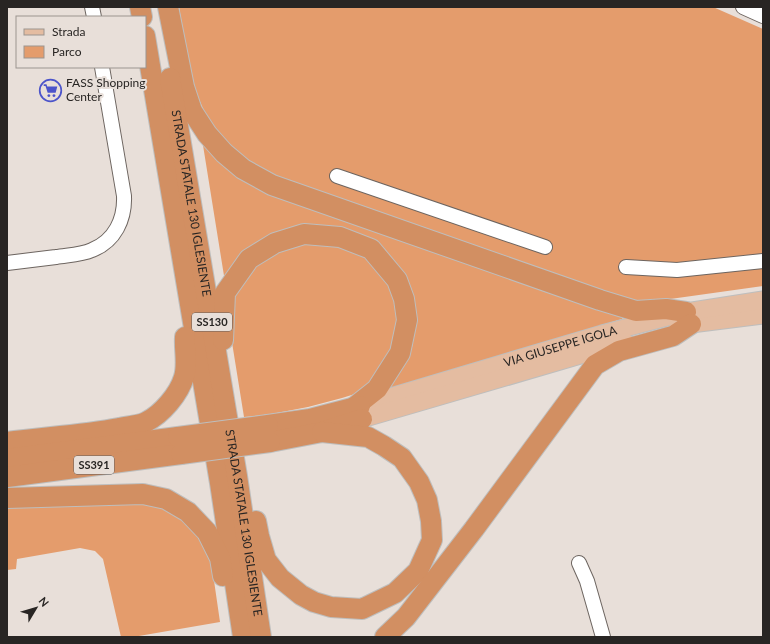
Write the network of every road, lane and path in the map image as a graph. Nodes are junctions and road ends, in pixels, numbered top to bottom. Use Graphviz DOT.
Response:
graph roads {
  1 [pos="158,7"];
  2 [pos="168,7"];
  3 [pos="743,7"];
  4 [pos="763,16"];
  5 [pos="146,42"];
  6 [pos="102,68"];
  7 [pos="337,176"];
  8 [pos="545,247"];
  9 [pos="763,261"];
  10 [pos="7,264"];
  11 [pos="626,267"];
  12 [pos="187,289"];
  13 [pos="763,300"];
  14 [pos="763,315"];
  15 [pos="689,318"];
  16 [pos="222,382"];
  17 [pos="359,411"];
  18 [pos="322,432"];
  19 [pos="269,434"];
  20 [pos="7,442"];
  21 [pos="180,446"];
  22 [pos="7,459"];
  23 [pos="237,476"];
  24 [pos="7,477"];
  25 [pos="7,498"];
  26 [pos="579,563"];
  27 [pos="233,637"];
  28 [pos="243,637"];
  29 [pos="261,637"];
  30 [pos="385,637"];
  31 [pos="603,637"];
  1 -- 16 [label="highway, STRADA STATALE 130 IGLESIENTE / SS130"];
  2 -- 15 [label="highway"];
  3 -- 4 [label="street"];
  5 -- 12 [label="highway, STRADA STATALE 130 IGLESIENTE / SS130"];
  6 -- 10 [label="street"];
  7 -- 8 [label="street"];
  9 -- 11 [label="street"];
  12 -- 20 [label="highway"];
  12 -- 28 [label="highway, STRADA STATALE 130 IGLESIENTE / SS130"];
  13 -- 15 [label="main road, VIA GIUSEPPE IGOLA"];
  14 -- 15 [label="main road, VIA GIUSEPPE IGOLA"];
  15 -- 17 [label="main road, VIA GIUSEPPE IGOLA"];
  15 -- 30 [label="highway"];
  16 -- 17 [label="highway"];
  16 -- 23 [label="highway, STRADA STATALE 130 IGLESIENTE / SS130"];
  17 -- 18 [label="highway, SS391"];
  17 -- 19 [label="highway, SS391"];
  18 -- 19 [label="highway, SS391"];
  18 -- 23 [label="highway"];
  19 -- 21 [label="highway, SS391, bridge"];
  21 -- 22 [label="highway, SS391"];
  21 -- 24 [label="highway, SS391"];
  23 -- 29 [label="highway, STRADA STATALE 130 IGLESIENTE / SS130"];
  25 -- 27 [label="highway"];
  26 -- 31 [label="street"];
}
